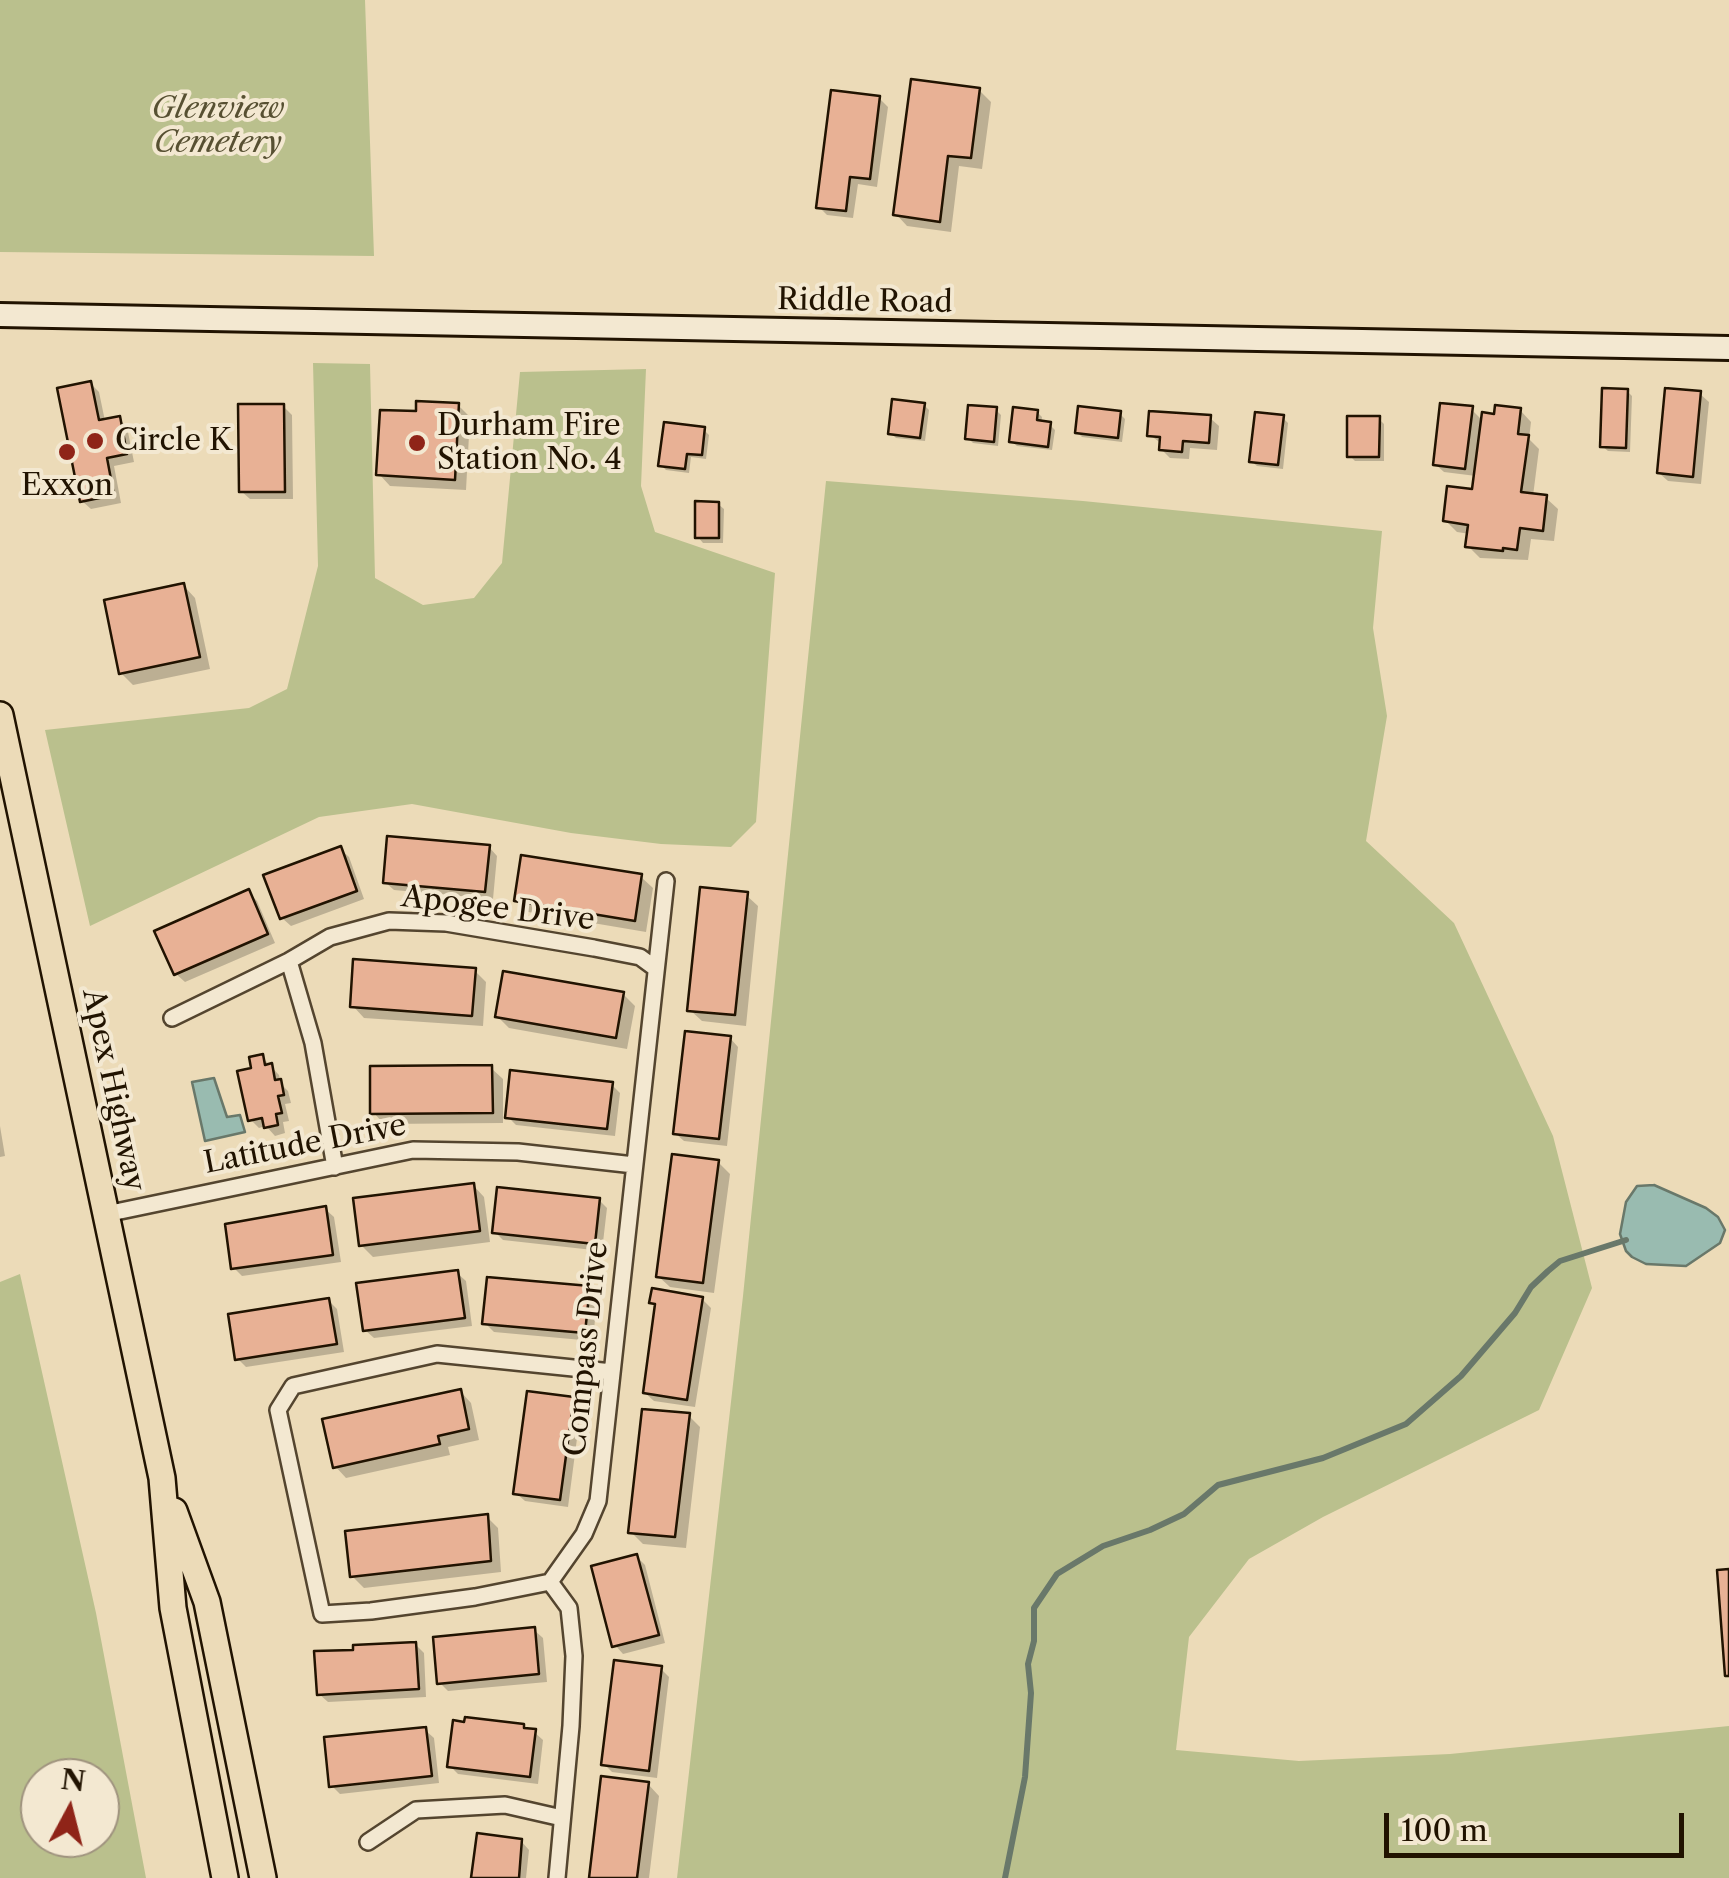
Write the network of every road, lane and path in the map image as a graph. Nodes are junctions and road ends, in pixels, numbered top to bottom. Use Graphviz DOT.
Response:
graph roads {
  1 [pos="0,315"];
  2 [pos="1729,348"];
  3 [pos="0,715"];
  4 [pos="666,881"];
  5 [pos="289,961"];
  6 [pos="655,968"];
  7 [pos="172,1018"];
  8 [pos="634,1165"];
  9 [pos="335,1167"];
  10 [pos="106,1214"];
  11 [pos="612,1372"];
  12 [pos="162,1478"];
  13 [pos="550,1582"];
  14 [pos="562,1818"];
  15 [pos="368,1842"];
  16 [pos="224,1878"];
  17 [pos="262,1878"];
  18 [pos="556,1878"];
  1 -- 2 [label="main road, Riddle Road"];
  3 -- 10 [label="main road, Apex Highway"];
  4 -- 6 [label="street, Compass Drive"];
  5 -- 6 [label="street, Apogee Drive"];
  5 -- 7 [label="street, Apogee Drive"];
  5 -- 9 [label="street"];
  6 -- 8 [label="street, Compass Drive"];
  8 -- 9 [label="street, Latitude Drive"];
  8 -- 11 [label="street, Compass Drive"];
  9 -- 10 [label="street, Latitude Drive"];
  10 -- 12 [label="main road, Apex Highway"];
  11 -- 13 [label="street, Compass Drive"];
  11 -- 13 [label="street"];
  12 -- 16 [label="main road, Apex Highway"];
  12 -- 17 [label="main road, Apex Highway"];
  13 -- 14 [label="street"];
  14 -- 15 [label="street"];
  14 -- 18 [label="street"];
}
